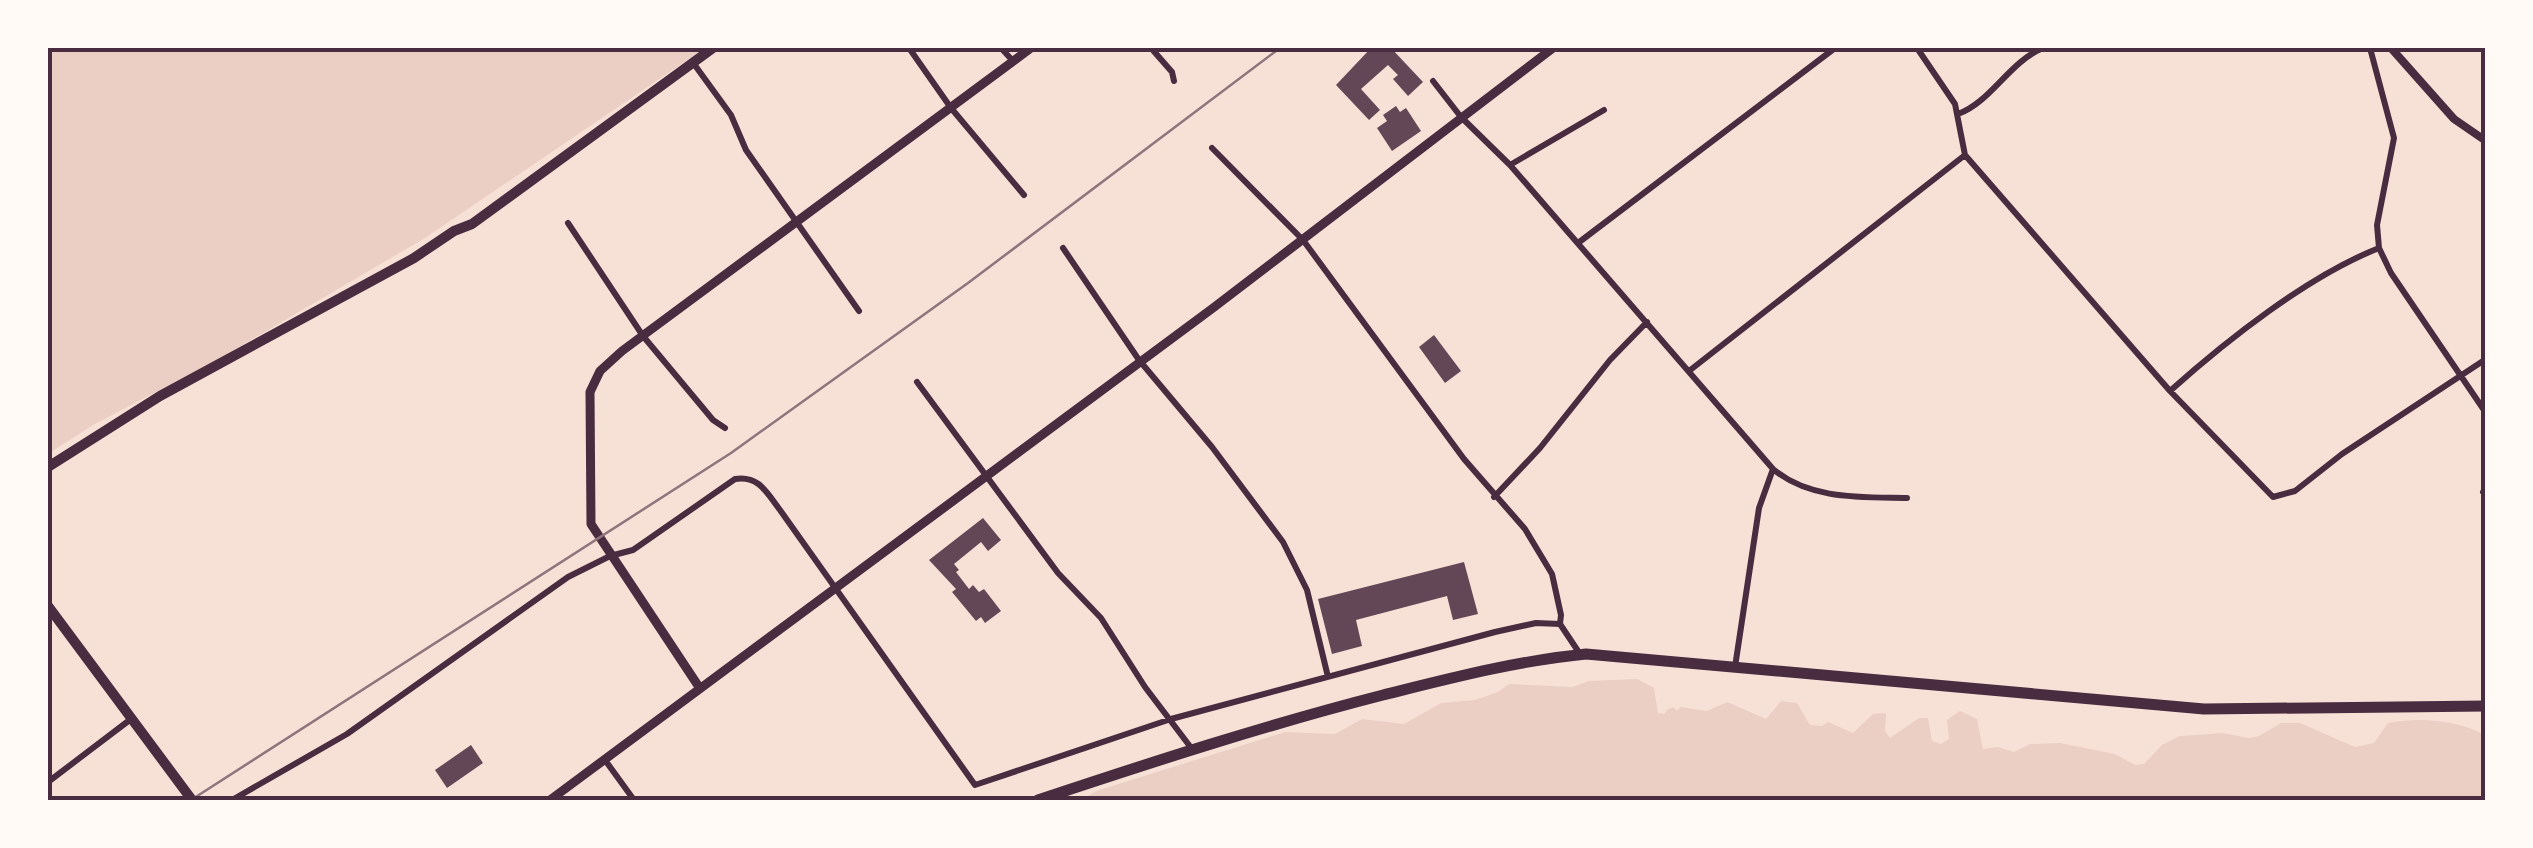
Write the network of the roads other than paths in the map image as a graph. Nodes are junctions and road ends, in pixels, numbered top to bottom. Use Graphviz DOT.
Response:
graph roads {
  1 [pos="713,48"];
  2 [pos="909,48"];
  3 [pos="1001,48"];
  4 [pos="1031,48"];
  5 [pos="1151,48"];
  6 [pos="1553,48"];
  7 [pos="1835,48"];
  8 [pos="1917,48"];
  9 [pos="2042,48"];
  10 [pos="2370,48"];
  11 [pos="2392,48"];
  12 [pos="1013,61"];
  13 [pos="694,64"];
  14 [pos="1174,81"];
  15 [pos="1433,81"];
  16 [pos="951,108"];
  17 [pos="1604,110"];
  18 [pos="1958,114"];
  19 [pos="1461,117"];
  20 [pos="2486,140"];
  21 [pos="1212,148"];
  22 [pos="1964,154"];
  23 [pos="1510,165"];
  24 [pos="1024,196"];
  25 [pos="796,220"];
  26 [pos="568,223"];
  27 [pos="1302,240"];
  28 [pos="1578,243"];
  29 [pos="1062,248"];
  30 [pos="2378,248"];
  31 [pos="859,311"];
  32 [pos="1646,322"];
  33 [pos="643,336"];
  34 [pos="2486,359"];
  35 [pos="1140,360"];
  36 [pos="1689,371"];
  37 [pos="2460,376"];
  38 [pos="917,382"];
  39 [pos="2170,391"];
  40 [pos="2486,413"];
  41 [pos="726,428"];
  42 [pos="48,467"];
  43 [pos="1772,468"];
  44 [pos="987,476"];
  45 [pos="1494,496"];
  46 [pos="1907,498"];
  47 [pos="610,556"];
  48 [pos="835,588"];
  49 [pos="48,606"];
  50 [pos="1560,624"];
  51 [pos="1581,655"];
  52 [pos="1735,666"];
  53 [pos="1328,678"];
  54 [pos="699,687"];
  55 [pos="2486,706"];
  56 [pos="131,719"];
  57 [pos="1171,719"];
  58 [pos="1192,749"];
  59 [pos="604,759"];
  60 [pos="48,782"];
  61 [pos="192,800"];
  62 [pos="232,800"];
  63 [pos="550,800"];
  64 [pos="634,800"];
  65 [pos="1038,800"];
  1 -- 13 [label="main road"];
  2 -- 16 [label="street"];
  3 -- 12 [label="street"];
  4 -- 12 [label="main road"];
  5 -- 14 [label="street"];
  6 -- 19 [label="main road"];
  7 -- 28 [label="street"];
  8 -- 18 [label="street"];
  9 -- 18 [label="street"];
  10 -- 30 [label="street"];
  11 -- 20 [label="street"];
  12 -- 16 [label="main road"];
  13 -- 25 [label="street"];
  13 -- 42 [label="main road"];
  15 -- 19 [label="street"];
  16 -- 24 [label="street"];
  16 -- 25 [label="main road"];
  17 -- 23 [label="street"];
  18 -- 22 [label="street"];
  19 -- 23 [label="street"];
  19 -- 27 [label="main road"];
  21 -- 27 [label="street"];
  22 -- 36 [label="street"];
  22 -- 39 [label="street"];
  23 -- 28 [label="street"];
  25 -- 31 [label="street"];
  25 -- 33 [label="main road"];
  26 -- 33 [label="street"];
  27 -- 35 [label="main road"];
  27 -- 45 [label="street"];
  28 -- 32 [label="street"];
  29 -- 35 [label="street"];
  30 -- 37 [label="street"];
  30 -- 39 [label="street"];
  32 -- 36 [label="street"];
  32 -- 45 [label="street"];
  33 -- 41 [label="street"];
  33 -- 47 [label="main road"];
  34 -- 37 [label="street"];
  35 -- 44 [label="main road"];
  35 -- 53 [label="street"];
  36 -- 43 [label="street"];
  37 -- 39 [label="street"];
  37 -- 40 [label="street"];
  38 -- 44 [label="street"];
  43 -- 46 [label="street"];
  43 -- 52 [label="street"];
  44 -- 48 [label="main road"];
  44 -- 57 [label="street"];
  45 -- 50 [label="street"];
  47 -- 48 [label="street"];
  47 -- 54 [label="main road"];
  47 -- 62 [label="street"];
  48 -- 54 [label="main road"];
  48 -- 57 [label="street"];
  49 -- 56 [label="main road"];
  50 -- 51 [label="street"];
  50 -- 53 [label="street"];
  51 -- 52 [label="highway"];
  51 -- 58 [label="highway"];
  52 -- 55 [label="highway"];
  53 -- 57 [label="street"];
  54 -- 59 [label="main road"];
  56 -- 60 [label="street"];
  56 -- 61 [label="main road"];
  57 -- 58 [label="street"];
  58 -- 65 [label="highway"];
  59 -- 63 [label="main road"];
  59 -- 64 [label="street"];
}
